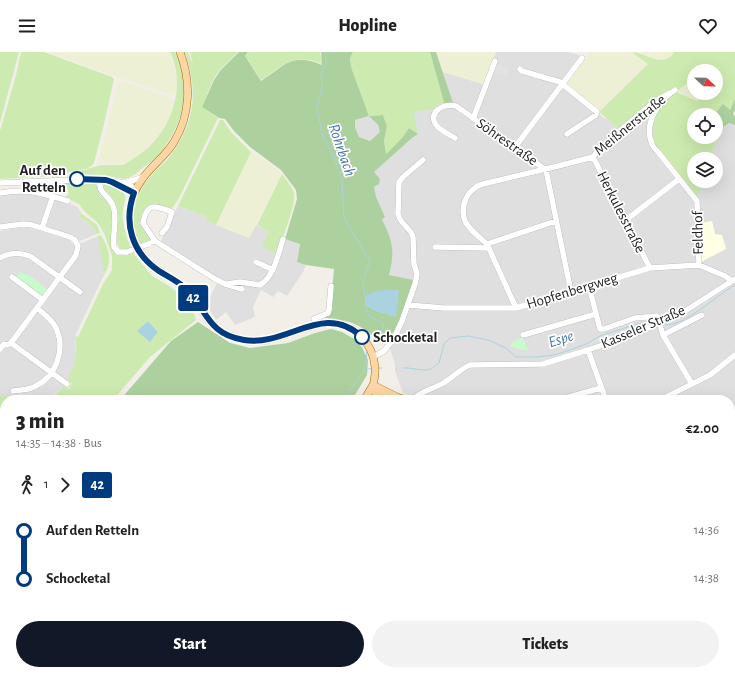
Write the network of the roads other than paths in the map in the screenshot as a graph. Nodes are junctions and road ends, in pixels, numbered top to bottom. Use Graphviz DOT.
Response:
graph roads {
  1 [pos="180,52"];
  2 [pos="582,58"];
  3 [pos="495,61"];
  4 [pos="520,69"];
  5 [pos="562,83"];
  6 [pos="473,118"];
  7 [pos="567,134"];
  8 [pos="456,138"];
  9 [pos="515,147"];
  10 [pos="593,157"];
  11 [pos="423,160"];
  12 [pos="546,170"];
  13 [pos="144,177"];
  14 [pos="679,178"];
  15 [pos="100,179"];
  16 [pos="112,182"];
  17 [pos="0,183"];
  18 [pos="124,183"];
  19 [pos="134,192"];
  20 [pos="0,193"];
  21 [pos="52,196"];
  22 [pos="68,201"];
  23 [pos="626,220"];
  24 [pos="556,221"];
  25 [pos="0,227"];
  26 [pos="42,228"];
  27 [pos="162,233"];
  28 [pos="283,239"];
  29 [pos="155,241"];
  30 [pos="488,246"];
  31 [pos="435,247"];
  32 [pos="0,258"];
  33 [pos="256,262"];
  34 [pos="699,265"];
  35 [pos="650,268"];
  36 [pos="272,270"];
  37 [pos="12,277"];
  38 [pos="59,278"];
  39 [pos="733,280"];
  40 [pos="225,284"];
  41 [pos="331,286"];
  42 [pos="242,289"];
  43 [pos="80,292"];
  44 [pos="571,292"];
  45 [pos="591,294"];
  46 [pos="43,300"];
  47 [pos="408,305"];
  48 [pos="37,308"];
  49 [pos="516,308"];
  50 [pos="596,314"];
  51 [pos="702,315"];
  52 [pos="660,323"];
  53 [pos="316,325"];
  54 [pos="523,335"];
  55 [pos="663,335"];
  56 [pos="2,343"];
  57 [pos="11,343"];
  58 [pos="0,349"];
  59 [pos="588,350"];
  60 [pos="735,355"];
  61 [pos="373,357"];
  62 [pos="51,373"];
  63 [pos="67,384"];
  64 [pos="692,384"];
  65 [pos="373,385"];
  66 [pos="601,388"];
  67 [pos="13,391"];
  68 [pos="367,395"];
  69 [pos="379,395"];
  70 [pos="393,395"];
  71 [pos="417,395"];
  72 [pos="576,395"];
  73 [pos="604,395"];
  74 [pos="670,395"];
  1 -- 13 [label="main road"];
  2 -- 5 [label="street"];
  3 -- 6 [label="street"];
  4 -- 5 [label="street"];
  5 -- 7 [label="street"];
  5 -- 9 [label="street"];
  6 -- 8 [label="street, Söhrestraße"];
  6 -- 9 [label="street, Söhrestraße"];
  9 -- 12 [label="street, Söhrestraße"];
  10 -- 12 [label="street, Meißnerstraße"];
  10 -- 14 [label="street, Meißnerstraße"];
  10 -- 23 [label="street, Herkulesstraße"];
  11 -- 47 [label="street"];
  12 -- 24 [label="street, Söhrestraße"];
  12 -- 30 [label="street, Meißnerstraße"];
  13 -- 18 [label="street"];
  13 -- 19 [label="main road"];
  14 -- 23 [label="street"];
  14 -- 34 [label="street, Feldhof"];
  15 -- 16 [label="street"];
  15 -- 17 [label="street"];
  15 -- 29 [label="street, bridge"];
  16 -- 18 [label="street"];
  16 -- 19 [label="street"];
  18 -- 19 [label="street"];
  19 -- 53 [label="main road"];
  20 -- 21 [label="street"];
  21 -- 22 [label="street"];
  21 -- 26 [label="street"];
  23 -- 35 [label="street, Herkulesstraße"];
  24 -- 30 [label="street"];
  24 -- 44 [label="street, Söhrestraße"];
  25 -- 26 [label="street"];
  26 -- 38 [label="street"];
  27 -- 29 [label="street"];
  28 -- 36 [label="street"];
  29 -- 40 [label="street"];
  30 -- 31 [label="street"];
  30 -- 49 [label="street, Meißnerstraße"];
  32 -- 38 [label="street"];
  33 -- 36 [label="street"];
  34 -- 35 [label="street, Hopfenbergweg"];
  34 -- 39 [label="street, Hopfenbergweg"];
  35 -- 44 [label="street, Hopfenbergweg"];
  36 -- 40 [label="street"];
  37 -- 46 [label="street"];
  38 -- 43 [label="street"];
  38 -- 46 [label="street"];
  39 -- 52 [label="street, Kasseler Straße"];
  40 -- 42 [label="street"];
  41 -- 53 [label="street"];
  44 -- 49 [label="street, Hopfenbergweg"];
  45 -- 50 [label="street"];
  46 -- 48 [label="street"];
  47 -- 49 [label="street, Hopfenbergweg"];
  47 -- 61 [label="street"];
  48 -- 57 [label="street"];
  48 -- 62 [label="street"];
  50 -- 52 [label="street"];
  50 -- 54 [label="street"];
  51 -- 55 [label="street"];
  52 -- 55 [label="street"];
  52 -- 59 [label="street, Kasseler Straße"];
  53 -- 61 [label="main road"];
  55 -- 64 [label="street"];
  56 -- 57 [label="street"];
  56 -- 58 [label="street"];
  57 -- 62 [label="street"];
  59 -- 66 [label="street"];
  59 -- 71 [label="street, Kasseler Straße"];
  60 -- 64 [label="street"];
  61 -- 65 [label="main road"];
  62 -- 63 [label="street"];
  62 -- 67 [label="street"];
  64 -- 74 [label="street"];
  65 -- 68 [label="main road"];
  65 -- 69 [label="main road"];
  65 -- 70 [label="main road"];
  66 -- 72 [label="street"];
  66 -- 73 [label="street"];
}
